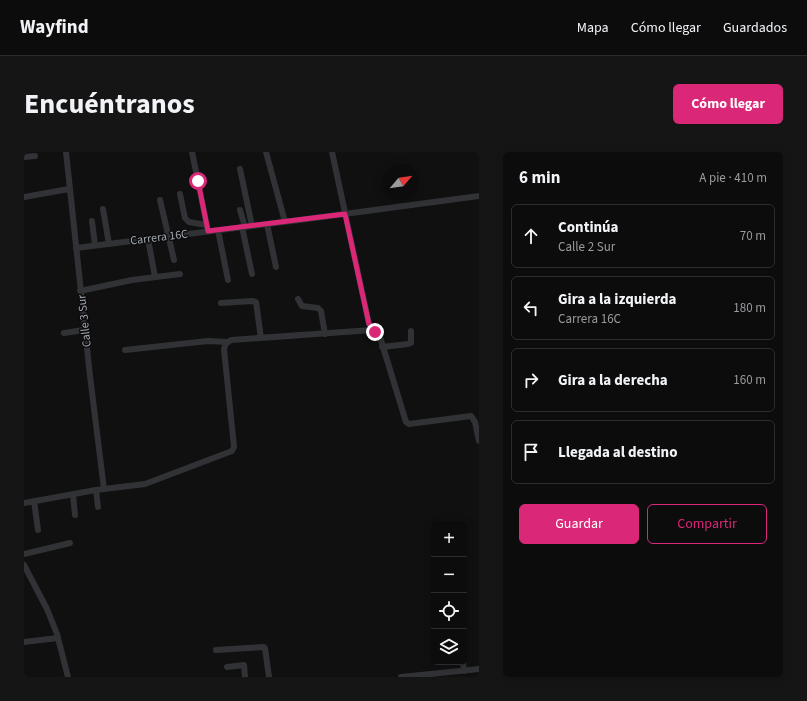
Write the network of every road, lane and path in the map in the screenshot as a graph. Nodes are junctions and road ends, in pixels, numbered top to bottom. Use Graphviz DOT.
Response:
graph roads {
  1 [pos="66,152"];
  2 [pos="192,152"];
  3 [pos="266,152"];
  4 [pos="332,152"];
  5 [pos="36,156"];
  6 [pos="24,157"];
  7 [pos="240,169"];
  8 [pos="69,189"];
  9 [pos="180,194"];
  10 [pos="479,196"];
  11 [pos="24,197"];
  12 [pos="160,200"];
  13 [pos="103,209"];
  14 [pos="240,210"];
  15 [pos="345,214"];
  16 [pos="92,221"];
  17 [pos="285,222"];
  18 [pos="267,224"];
  19 [pos="252,226"];
  20 [pos="243,227"];
  21 [pos="207,228"];
  22 [pos="218,230"];
  23 [pos="168,236"];
  24 [pos="148,239"];
  25 [pos="109,244"];
  26 [pos="95,245"];
  27 [pos="76,248"];
  28 [pos="174,260"];
  29 [pos="276,267"];
  30 [pos="180,274"];
  31 [pos="252,274"];
  32 [pos="155,277"];
  33 [pos="228,280"];
  34 [pos="80,290"];
  35 [pos="298,299"];
  36 [pos="221,303"];
  37 [pos="84,330"];
  38 [pos="372,330"];
  39 [pos="411,331"];
  40 [pos="64,333"];
  41 [pos="325,334"];
  42 [pos="261,338"];
  43 [pos="228,342"];
  44 [pos="382,346"];
  45 [pos="125,350"];
  46 [pos="479,441"];
  47 [pos="96,490"];
  48 [pos="104,490"];
  49 [pos="73,495"];
  50 [pos="34,502"];
  51 [pos="24,503"];
  52 [pos="98,507"];
  53 [pos="75,515"];
  54 [pos="38,530"];
  55 [pos="70,543"];
  56 [pos="24,554"];
  57 [pos="24,565"];
  58 [pos="58,638"];
  59 [pos="24,642"];
  60 [pos="216,650"];
  61 [pos="463,665"];
  62 [pos="227,667"];
  63 [pos="479,670"];
  64 [pos="464,671"];
  65 [pos="442,675"];
  66 [pos="68,677"];
  67 [pos="245,677"];
  68 [pos="269,677"];
  69 [pos="401,677"];
  1 -- 8 [label="street, Calle 3 Sur"];
  2 -- 21 [label="street"];
  3 -- 17 [label="street"];
  4 -- 15 [label="street"];
  5 -- 6 [label="street"];
  7 -- 19 [label="street"];
  8 -- 11 [label="street"];
  8 -- 27 [label="street, Calle 3 Sur"];
  9 -- 21 [label="street"];
  10 -- 15 [label="street, Carrera 16C"];
  12 -- 23 [label="street"];
  13 -- 25 [label="street"];
  14 -- 20 [label="street"];
  15 -- 17 [label="street, Carrera 16C"];
  15 -- 38 [label="street"];
  16 -- 26 [label="street"];
  17 -- 18 [label="street, Carrera 16C"];
  18 -- 19 [label="street, Carrera 16C"];
  18 -- 29 [label="street"];
  19 -- 20 [label="street, Carrera 16C"];
  20 -- 22 [label="street, Carrera 16C"];
  20 -- 31 [label="street"];
  21 -- 22 [label="street, Carrera 16C"];
  21 -- 23 [label="street, Carrera 16C"];
  22 -- 33 [label="street"];
  23 -- 24 [label="street, Carrera 16C"];
  23 -- 28 [label="street"];
  24 -- 25 [label="street, Carrera 16C"];
  24 -- 32 [label="street"];
  25 -- 26 [label="street, Carrera 16C"];
  26 -- 27 [label="street, Carrera 16C"];
  27 -- 34 [label="street, Calle 3 Sur"];
  30 -- 32 [label="street"];
  32 -- 34 [label="street"];
  34 -- 37 [label="street, Calle 3 Sur"];
  35 -- 41 [label="street"];
  36 -- 42 [label="street"];
  37 -- 40 [label="street"];
  37 -- 48 [label="street, Calle 3 Sur"];
  38 -- 41 [label="street"];
  38 -- 44 [label="street"];
  39 -- 44 [label="street"];
  41 -- 42 [label="street"];
  42 -- 43 [label="street"];
  43 -- 45 [label="street"];
  43 -- 48 [label="street"];
  44 -- 46 [label="street"];
  47 -- 48 [label="street"];
  47 -- 49 [label="street"];
  47 -- 52 [label="street"];
  49 -- 50 [label="street"];
  49 -- 53 [label="street"];
  50 -- 51 [label="street"];
  50 -- 54 [label="street"];
  55 -- 56 [label="street"];
  57 -- 58 [label="street"];
  58 -- 59 [label="street"];
  58 -- 66 [label="street"];
  60 -- 68 [label="street"];
  61 -- 64 [label="street"];
  62 -- 67 [label="street"];
  63 -- 64 [label="street"];
  64 -- 65 [label="street"];
  65 -- 69 [label="street"];
}
